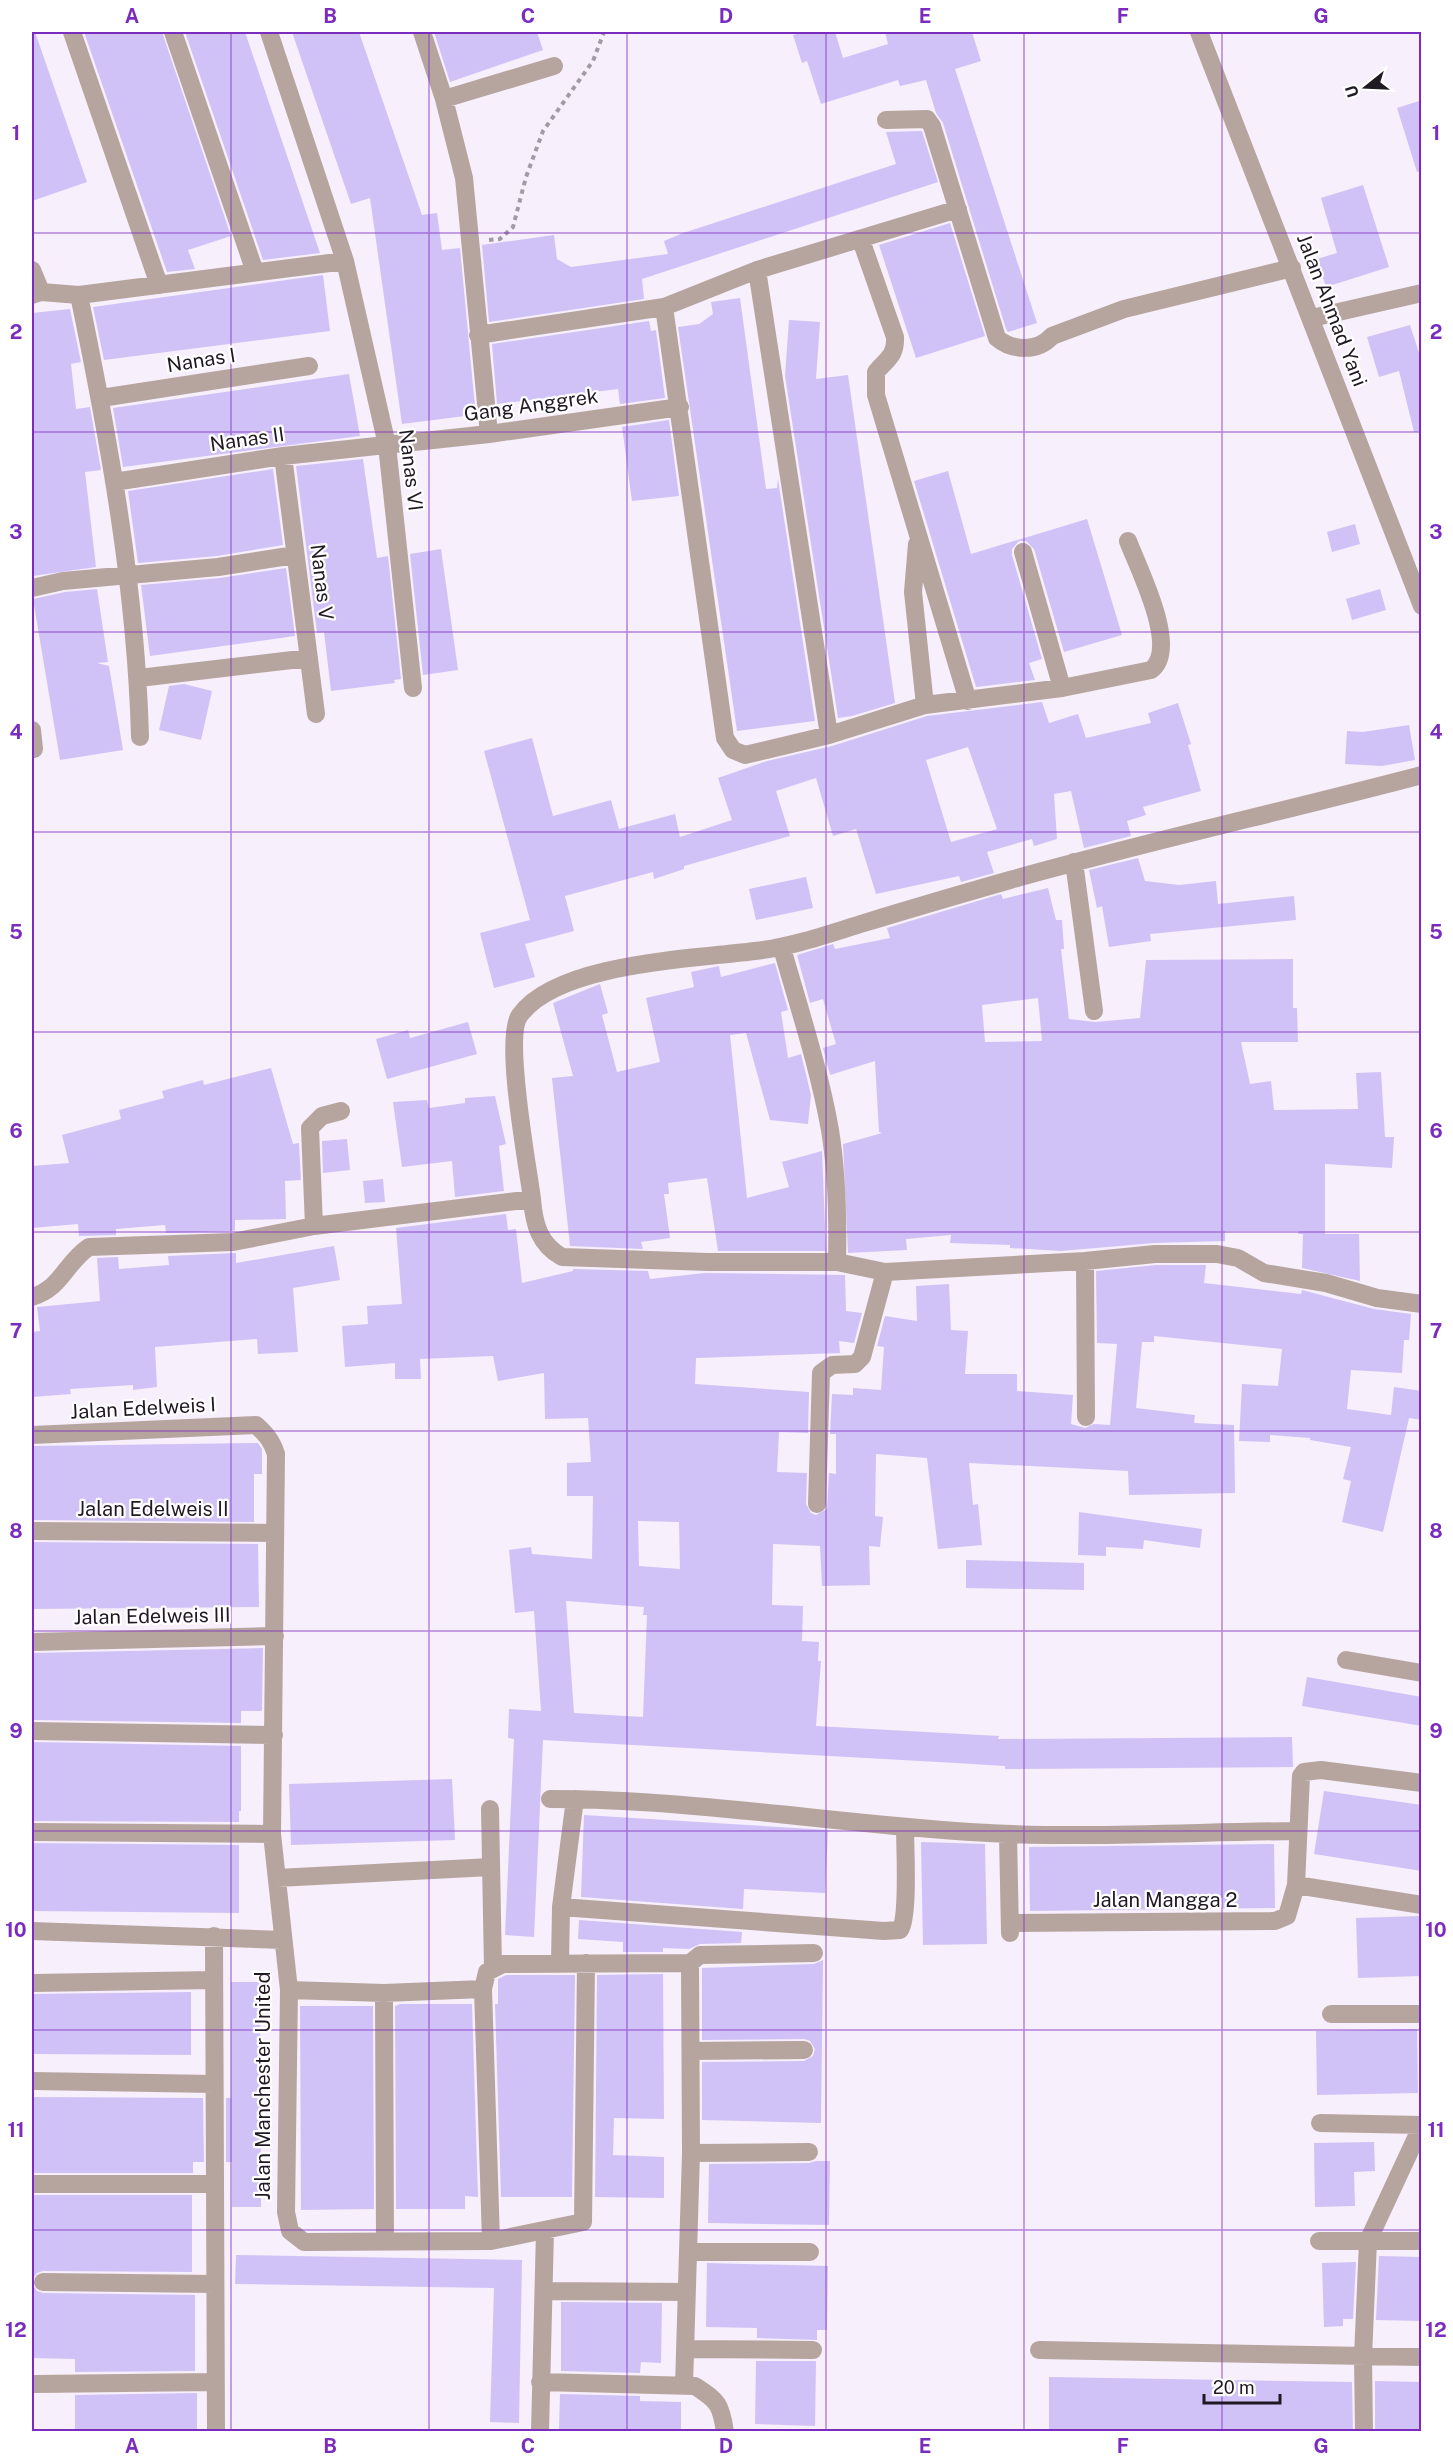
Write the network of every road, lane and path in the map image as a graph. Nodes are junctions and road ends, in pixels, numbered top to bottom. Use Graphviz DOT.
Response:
graph roads {
  1 [pos="72,32"];
  2 [pos="173,32"];
  3 [pos="269,32"];
  4 [pos="423,32"];
  5 [pos="604,32"];
  6 [pos="1199,32"];
  7 [pos="554,66"];
  8 [pos="444,99"];
  9 [pos="886,120"];
  10 [pos="958,209"];
  11 [pos="509,233"];
  12 [pos="861,240"];
  13 [pos="345,261"];
  14 [pos="1292,268"];
  15 [pos="32,270"];
  16 [pos="757,270"];
  17 [pos="255,272"];
  18 [pos="159,285"];
  19 [pos="36,293"];
  20 [pos="1422,293"];
  21 [pos="79,295"];
  22 [pos="664,307"];
  23 [pos="1312,318"];
  24 [pos="478,335"];
  25 [pos="309,366"];
  26 [pos="101,398"];
  27 [pos="680,407"];
  28 [pos="489,434"];
  29 [pos="387,444"];
  30 [pos="283,456"];
  31 [pos="114,482"];
  32 [pos="918,537"];
  33 [pos="1128,541"];
  34 [pos="1023,552"];
  35 [pos="295,555"];
  36 [pos="126,577"];
  37 [pos="1417,579"];
  38 [pos="32,588"];
  39 [pos="1422,606"];
  40 [pos="309,658"];
  41 [pos="139,678"];
  42 [pos="414,688"];
  43 [pos="1062,688"];
  44 [pos="968,701"];
  45 [pos="925,705"];
  46 [pos="316,714"];
  47 [pos="32,730"];
  48 [pos="829,735"];
  49 [pos="140,736"];
  50 [pos="34,749"];
  51 [pos="1422,775"];
  52 [pos="1074,862"];
  53 [pos="782,948"];
  54 [pos="1095,1011"];
  55 [pos="341,1111"];
  56 [pos="532,1199"];
  57 [pos="314,1226"];
  58 [pos="1084,1261"];
  59 [pos="837,1262"];
  60 [pos="885,1272"];
  61 [pos="32,1297"];
  62 [pos="1422,1304"];
  63 [pos="1086,1417"];
  64 [pos="256,1425"];
  65 [pos="32,1435"];
  66 [pos="817,1504"];
  67 [pos="32,1531"];
  68 [pos="275,1533"];
  69 [pos="274,1636"];
  70 [pos="32,1642"];
  71 [pos="1346,1660"];
  72 [pos="1422,1673"];
  73 [pos="32,1731"];
  74 [pos="274,1735"];
  75 [pos="1422,1783"];
  76 [pos="550,1799"];
  77 [pos="575,1799"];
  78 [pos="490,1809"];
  79 [pos="905,1827"];
  80 [pos="1297,1831"];
  81 [pos="32,1832"];
  82 [pos="272,1834"];
  83 [pos="1008,1834"];
  84 [pos="491,1868"];
  85 [pos="277,1878"];
  86 [pos="1296,1885"];
  87 [pos="1422,1905"];
  88 [pos="561,1907"];
  89 [pos="32,1931"];
  90 [pos="214,1936"];
  91 [pos="283,1940"];
  92 [pos="814,1953"];
  93 [pos="690,1963"];
  94 [pos="560,1964"];
  95 [pos="586,1964"];
  96 [pos="493,1968"];
  97 [pos="213,1980"];
  98 [pos="34,1983"];
  99 [pos="290,1989"];
  100 [pos="483,1989"];
  101 [pos="384,1993"];
  102 [pos="1331,2014"];
  103 [pos="1422,2014"];
  104 [pos="804,2050"];
  105 [pos="692,2051"];
  106 [pos="32,2081"];
  107 [pos="214,2084"];
  108 [pos="1320,2123"];
  109 [pos="1422,2125"];
  110 [pos="809,2152"];
  111 [pos="691,2153"];
  112 [pos="32,2184"];
  113 [pos="215,2184"];
  114 [pos="545,2231"];
  115 [pos="385,2241"];
  116 [pos="491,2241"];
  117 [pos="1319,2241"];
  118 [pos="1368,2241"];
  119 [pos="1422,2241"];
  120 [pos="689,2252"];
  121 [pos="810,2252"];
  122 [pos="43,2282"];
  123 [pos="215,2284"];
  124 [pos="545,2290"];
  125 [pos="686,2292"];
  126 [pos="687,2349"];
  127 [pos="813,2350"];
  128 [pos="1040,2350"];
  129 [pos="1363,2357"];
  130 [pos="1422,2357"];
  131 [pos="214,2382"];
  132 [pos="540,2382"];
  133 [pos="35,2384"];
  134 [pos="684,2386"];
  135 [pos="216,2432"];
  136 [pos="540,2432"];
  137 [pos="725,2432"];
  138 [pos="1364,2432"];
  1 -- 18 [label="street"];
  2 -- 17 [label="street"];
  3 -- 13 [label="street, Nanas VI"];
  4 -- 8 [label="street"];
  5 -- 11 [label="path"];
  6 -- 14 [label="street, Jalan Ahmad Yani"];
  7 -- 8 [label="street"];
  8 -- 24 [label="street"];
  9 -- 10 [label="street"];
  10 -- 12 [label="street"];
  10 -- 14 [label="street"];
  12 -- 16 [label="street"];
  12 -- 32 [label="street"];
  13 -- 17 [label="street"];
  13 -- 29 [label="street, Nanas VI"];
  14 -- 23 [label="street, Jalan Ahmad Yani"];
  15 -- 19 [label="street"];
  16 -- 22 [label="street"];
  16 -- 48 [label="street"];
  17 -- 18 [label="street"];
  18 -- 21 [label="street"];
  19 -- 21 [label="street"];
  20 -- 23 [label="street"];
  21 -- 26 [label="street"];
  22 -- 24 [label="street"];
  22 -- 27 [label="street"];
  23 -- 37 [label="street, Jalan Ahmad Yani"];
  24 -- 28 [label="street"];
  25 -- 26 [label="street, Nanas I"];
  26 -- 31 [label="street"];
  27 -- 28 [label="street, Gang Anggrek"];
  27 -- 48 [label="street"];
  28 -- 29 [label="street, Gang Anggrek"];
  29 -- 30 [label="street, Nanas II"];
  29 -- 42 [label="street, Nanas VI"];
  30 -- 31 [label="street, Nanas II"];
  30 -- 35 [label="street, Nanas V"];
  31 -- 36 [label="street"];
  32 -- 44 [label="street"];
  32 -- 45 [label="street"];
  33 -- 43 [label="street"];
  34 -- 43 [label="street"];
  35 -- 36 [label="street"];
  35 -- 40 [label="street, Nanas V"];
  36 -- 38 [label="street"];
  36 -- 41 [label="street"];
  37 -- 39 [label="street, Jalan Ahmad Yani"];
  40 -- 41 [label="street"];
  40 -- 46 [label="street, Nanas V"];
  41 -- 49 [label="street"];
  43 -- 44 [label="street"];
  44 -- 45 [label="street"];
  45 -- 48 [label="street"];
  47 -- 50 [label="street"];
  51 -- 52 [label="street"];
  52 -- 53 [label="street"];
  52 -- 54 [label="street"];
  53 -- 56 [label="street"];
  53 -- 59 [label="street"];
  55 -- 57 [label="street"];
  56 -- 57 [label="street"];
  56 -- 59 [label="street"];
  57 -- 61 [label="street"];
  58 -- 60 [label="street"];
  58 -- 62 [label="street"];
  58 -- 63 [label="street"];
  59 -- 60 [label="street"];
  60 -- 66 [label="street"];
  64 -- 65 [label="street, Jalan Edelweis I"];
  64 -- 68 [label="street, Jalan Manchester United"];
  67 -- 68 [label="street, Jalan Edelweis II"];
  68 -- 69 [label="street, Jalan Manchester United"];
  69 -- 70 [label="street, Jalan Edelweis III"];
  69 -- 74 [label="street, Jalan Manchester United"];
  71 -- 72 [label="street"];
  73 -- 74 [label="street"];
  74 -- 82 [label="street, Jalan Manchester United"];
  75 -- 80 [label="street"];
  76 -- 77 [label="street"];
  77 -- 79 [label="street"];
  77 -- 88 [label="street"];
  78 -- 84 [label="street"];
  79 -- 83 [label="street"];
  79 -- 88 [label="street"];
  80 -- 83 [label="street"];
  80 -- 86 [label="street"];
  81 -- 82 [label="street"];
  82 -- 85 [label="street, Jalan Manchester United"];
  83 -- 86 [label="street, Jalan Mangga 2"];
  84 -- 85 [label="street"];
  84 -- 96 [label="street"];
  85 -- 91 [label="street, Jalan Manchester United"];
  86 -- 87 [label="street"];
  88 -- 94 [label="street"];
  89 -- 90 [label="street"];
  90 -- 91 [label="street"];
  90 -- 97 [label="street"];
  91 -- 99 [label="street, Jalan Manchester United"];
  92 -- 93 [label="street"];
  93 -- 95 [label="street"];
  93 -- 105 [label="street"];
  94 -- 95 [label="street"];
  94 -- 96 [label="street"];
  95 -- 114 [label="street"];
  96 -- 100 [label="street"];
  97 -- 98 [label="street"];
  97 -- 107 [label="street"];
  99 -- 101 [label="street"];
  99 -- 115 [label="street, Jalan Manchester United"];
  100 -- 101 [label="street"];
  100 -- 116 [label="street"];
  101 -- 115 [label="street"];
  102 -- 103 [label="street"];
  104 -- 105 [label="street"];
  105 -- 111 [label="street"];
  106 -- 107 [label="street"];
  107 -- 113 [label="street"];
  108 -- 109 [label="street"];
  109 -- 118 [label="street"];
  110 -- 111 [label="street"];
  111 -- 120 [label="street"];
  112 -- 113 [label="street"];
  113 -- 123 [label="street"];
  114 -- 116 [label="street"];
  114 -- 124 [label="street"];
  115 -- 116 [label="street"];
  117 -- 118 [label="street"];
  118 -- 119 [label="street"];
  118 -- 129 [label="street"];
  120 -- 121 [label="street"];
  120 -- 125 [label="street"];
  122 -- 123 [label="street"];
  123 -- 131 [label="street"];
  124 -- 125 [label="street"];
  124 -- 132 [label="street"];
  125 -- 126 [label="street"];
  126 -- 127 [label="street"];
  126 -- 134 [label="street"];
  128 -- 129 [label="street"];
  129 -- 130 [label="street"];
  129 -- 138 [label="street"];
  131 -- 133 [label="street"];
  131 -- 135 [label="street"];
  132 -- 134 [label="street"];
  132 -- 136 [label="street"];
  134 -- 137 [label="street"];
}
